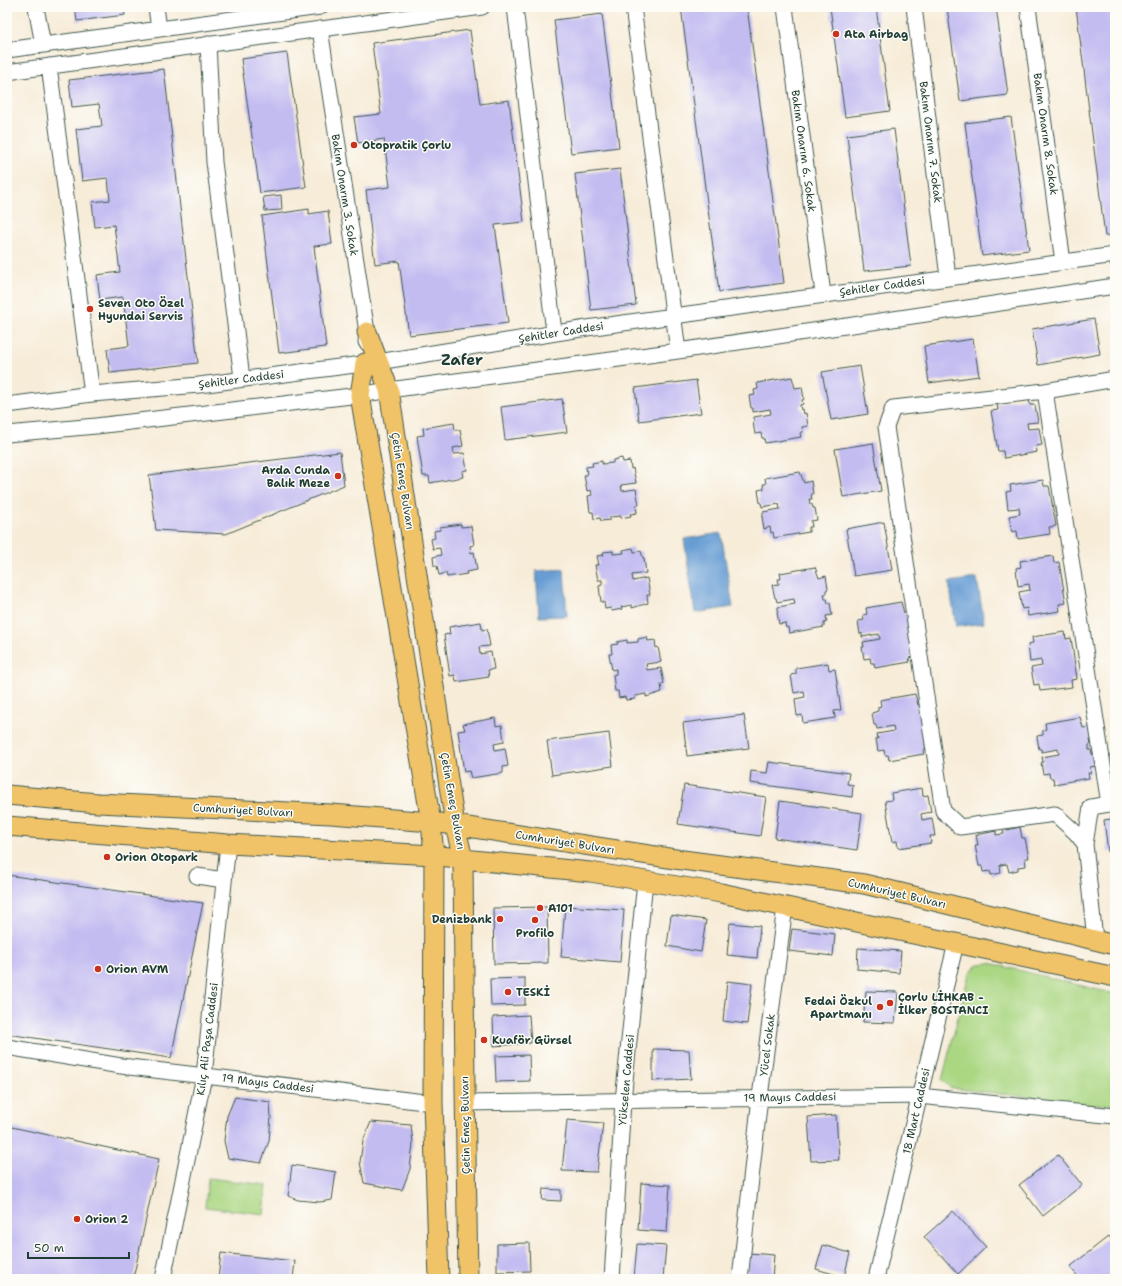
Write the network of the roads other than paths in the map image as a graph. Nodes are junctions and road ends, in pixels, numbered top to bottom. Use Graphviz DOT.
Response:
graph roads {
  1 [pos="36,7"];
  2 [pos="156,7"];
  3 [pos="320,7"];
  4 [pos="482,7"];
  5 [pos="515,7"];
  6 [pos="632,7"];
  7 [pos="785,7"];
  8 [pos="914,7"];
  9 [pos="1028,7"];
  10 [pos="276,10"];
  11 [pos="320,28"];
  12 [pos="159,29"];
  13 [pos="208,44"];
  14 [pos="43,45"];
  15 [pos="7,50"];
  16 [pos="49,66"];
  17 [pos="7,72"];
  18 [pos="1115,255"];
  19 [pos="1063,262"];
  20 [pos="948,277"];
  21 [pos="1115,286"];
  22 [pos="824,294"];
  23 [pos="673,316"];
  24 [pos="367,332"];
  25 [pos="554,332"];
  26 [pos="678,351"];
  27 [pos="371,362"];
  28 [pos="242,378"];
  29 [pos="1115,379"];
  30 [pos="389,390"];
  31 [pos="1045,391"];
  32 [pos="92,394"];
  33 [pos="360,395"];
  34 [pos="7,405"];
  35 [pos="7,434"];
  36 [pos="7,795"];
  37 [pos="1112,804"];
  38 [pos="431,822"];
  39 [pos="456,825"];
  40 [pos="7,826"];
  41 [pos="228,844"];
  42 [pos="1085,844"];
  43 [pos="434,855"];
  44 [pos="463,859"];
  45 [pos="197,876"];
  46 [pos="224,880"];
  47 [pos="645,881"];
  48 [pos="785,906"];
  49 [pos="1095,940"];
  50 [pos="956,943"];
  51 [pos="1115,945"];
  52 [pos="1115,977"];
  53 [pos="7,1047"];
  54 [pos="204,1076"];
  55 [pos="919,1096"];
  56 [pos="760,1098"];
  57 [pos="623,1101"];
  58 [pos="433,1103"];
  59 [pos="465,1103"];
  60 [pos="1115,1116"];
  61 [pos="163,1279"];
  62 [pos="439,1279"];
  63 [pos="468,1279"];
  64 [pos="612,1279"];
  65 [pos="740,1279"];
  66 [pos="876,1279"];
  1 -- 14 [label="street"];
  2 -- 12 [label="street"];
  3 -- 10 [label="street"];
  4 -- 11 [label="street"];
  5 -- 25 [label="street"];
  6 -- 23 [label="street"];
  7 -- 22 [label="street, Bakım Onarım 6. Sokak"];
  8 -- 20 [label="street, Bakım Onarım 7. Sokak"];
  9 -- 19 [label="street, Bakım Onarım 8. Sokak"];
  10 -- 12 [label="street"];
  11 -- 13 [label="street"];
  11 -- 24 [label="street, Bakım Onarım 3. Sokak"];
  12 -- 14 [label="street"];
  13 -- 16 [label="street"];
  13 -- 28 [label="street"];
  14 -- 15 [label="street"];
  16 -- 17 [label="street"];
  16 -- 32 [label="street"];
  18 -- 19 [label="street, Şehitler Caddesi"];
  19 -- 20 [label="street, Şehitler Caddesi"];
  20 -- 22 [label="street, Şehitler Caddesi"];
  21 -- 26 [label="street"];
  22 -- 23 [label="street, Şehitler Caddesi"];
  23 -- 25 [label="street, Şehitler Caddesi"];
  23 -- 26 [label="street"];
  24 -- 27 [label="main road, Çetin Emeç Bulvarı"];
  25 -- 27 [label="street, Şehitler Caddesi"];
  26 -- 30 [label="street"];
  27 -- 28 [label="street, Şehitler Caddesi"];
  27 -- 30 [label="main road, Çetin Emeç Bulvarı"];
  27 -- 33 [label="main road"];
  28 -- 32 [label="street, Şehitler Caddesi"];
  29 -- 31 [label="street"];
  30 -- 33 [label="street"];
  30 -- 39 [label="main road, Çetin Emeç Bulvarı"];
  31 -- 37 [label="street"];
  31 -- 42 [label="street"];
  32 -- 34 [label="street, Şehitler Caddesi"];
  33 -- 35 [label="street"];
  33 -- 38 [label="main road"];
  36 -- 38 [label="main road, Cumhuriyet Bulvarı"];
  37 -- 42 [label="street"];
  38 -- 39 [label="main road, Cumhuriyet Bulvarı"];
  38 -- 43 [label="main road"];
  39 -- 44 [label="main road, Çetin Emeç Bulvarı"];
  39 -- 49 [label="main road, Cumhuriyet Bulvarı"];
  40 -- 41 [label="main road"];
  41 -- 43 [label="main road"];
  41 -- 46 [label="street, Kılıç Ali Paşa Caddesi"];
  42 -- 49 [label="street"];
  43 -- 44 [label="main road"];
  43 -- 58 [label="main road"];
  44 -- 47 [label="main road"];
  44 -- 59 [label="main road, Çetin Emeç Bulvarı"];
  45 -- 46 [label="street"];
  46 -- 54 [label="street, Kılıç Ali Paşa Caddesi"];
  47 -- 48 [label="main road"];
  47 -- 57 [label="street, Yükselen Caddesi"];
  48 -- 50 [label="main road"];
  48 -- 56 [label="street, Yücel Sokak"];
  49 -- 51 [label="main road, Cumhuriyet Bulvarı"];
  50 -- 52 [label="main road"];
  50 -- 55 [label="street, 18 Mart Caddesi"];
  53 -- 54 [label="street, 19 Mayıs Caddesi"];
  54 -- 58 [label="street, 19 Mayıs Caddesi"];
  54 -- 61 [label="street, Kılıç Ali Paşa Caddesi"];
  55 -- 56 [label="street, 19 Mayıs Caddesi"];
  55 -- 60 [label="street, 19 Mayıs Caddesi"];
  55 -- 66 [label="street, 18 Mart Caddesi"];
  56 -- 57 [label="street, 19 Mayıs Caddesi"];
  56 -- 65 [label="street, Yücel Sokak"];
  57 -- 59 [label="street, 19 Mayıs Caddesi"];
  57 -- 64 [label="street, Yükselen Caddesi"];
  58 -- 62 [label="main road"];
  59 -- 63 [label="main road, Çetin Emeç Bulvarı"];
}
